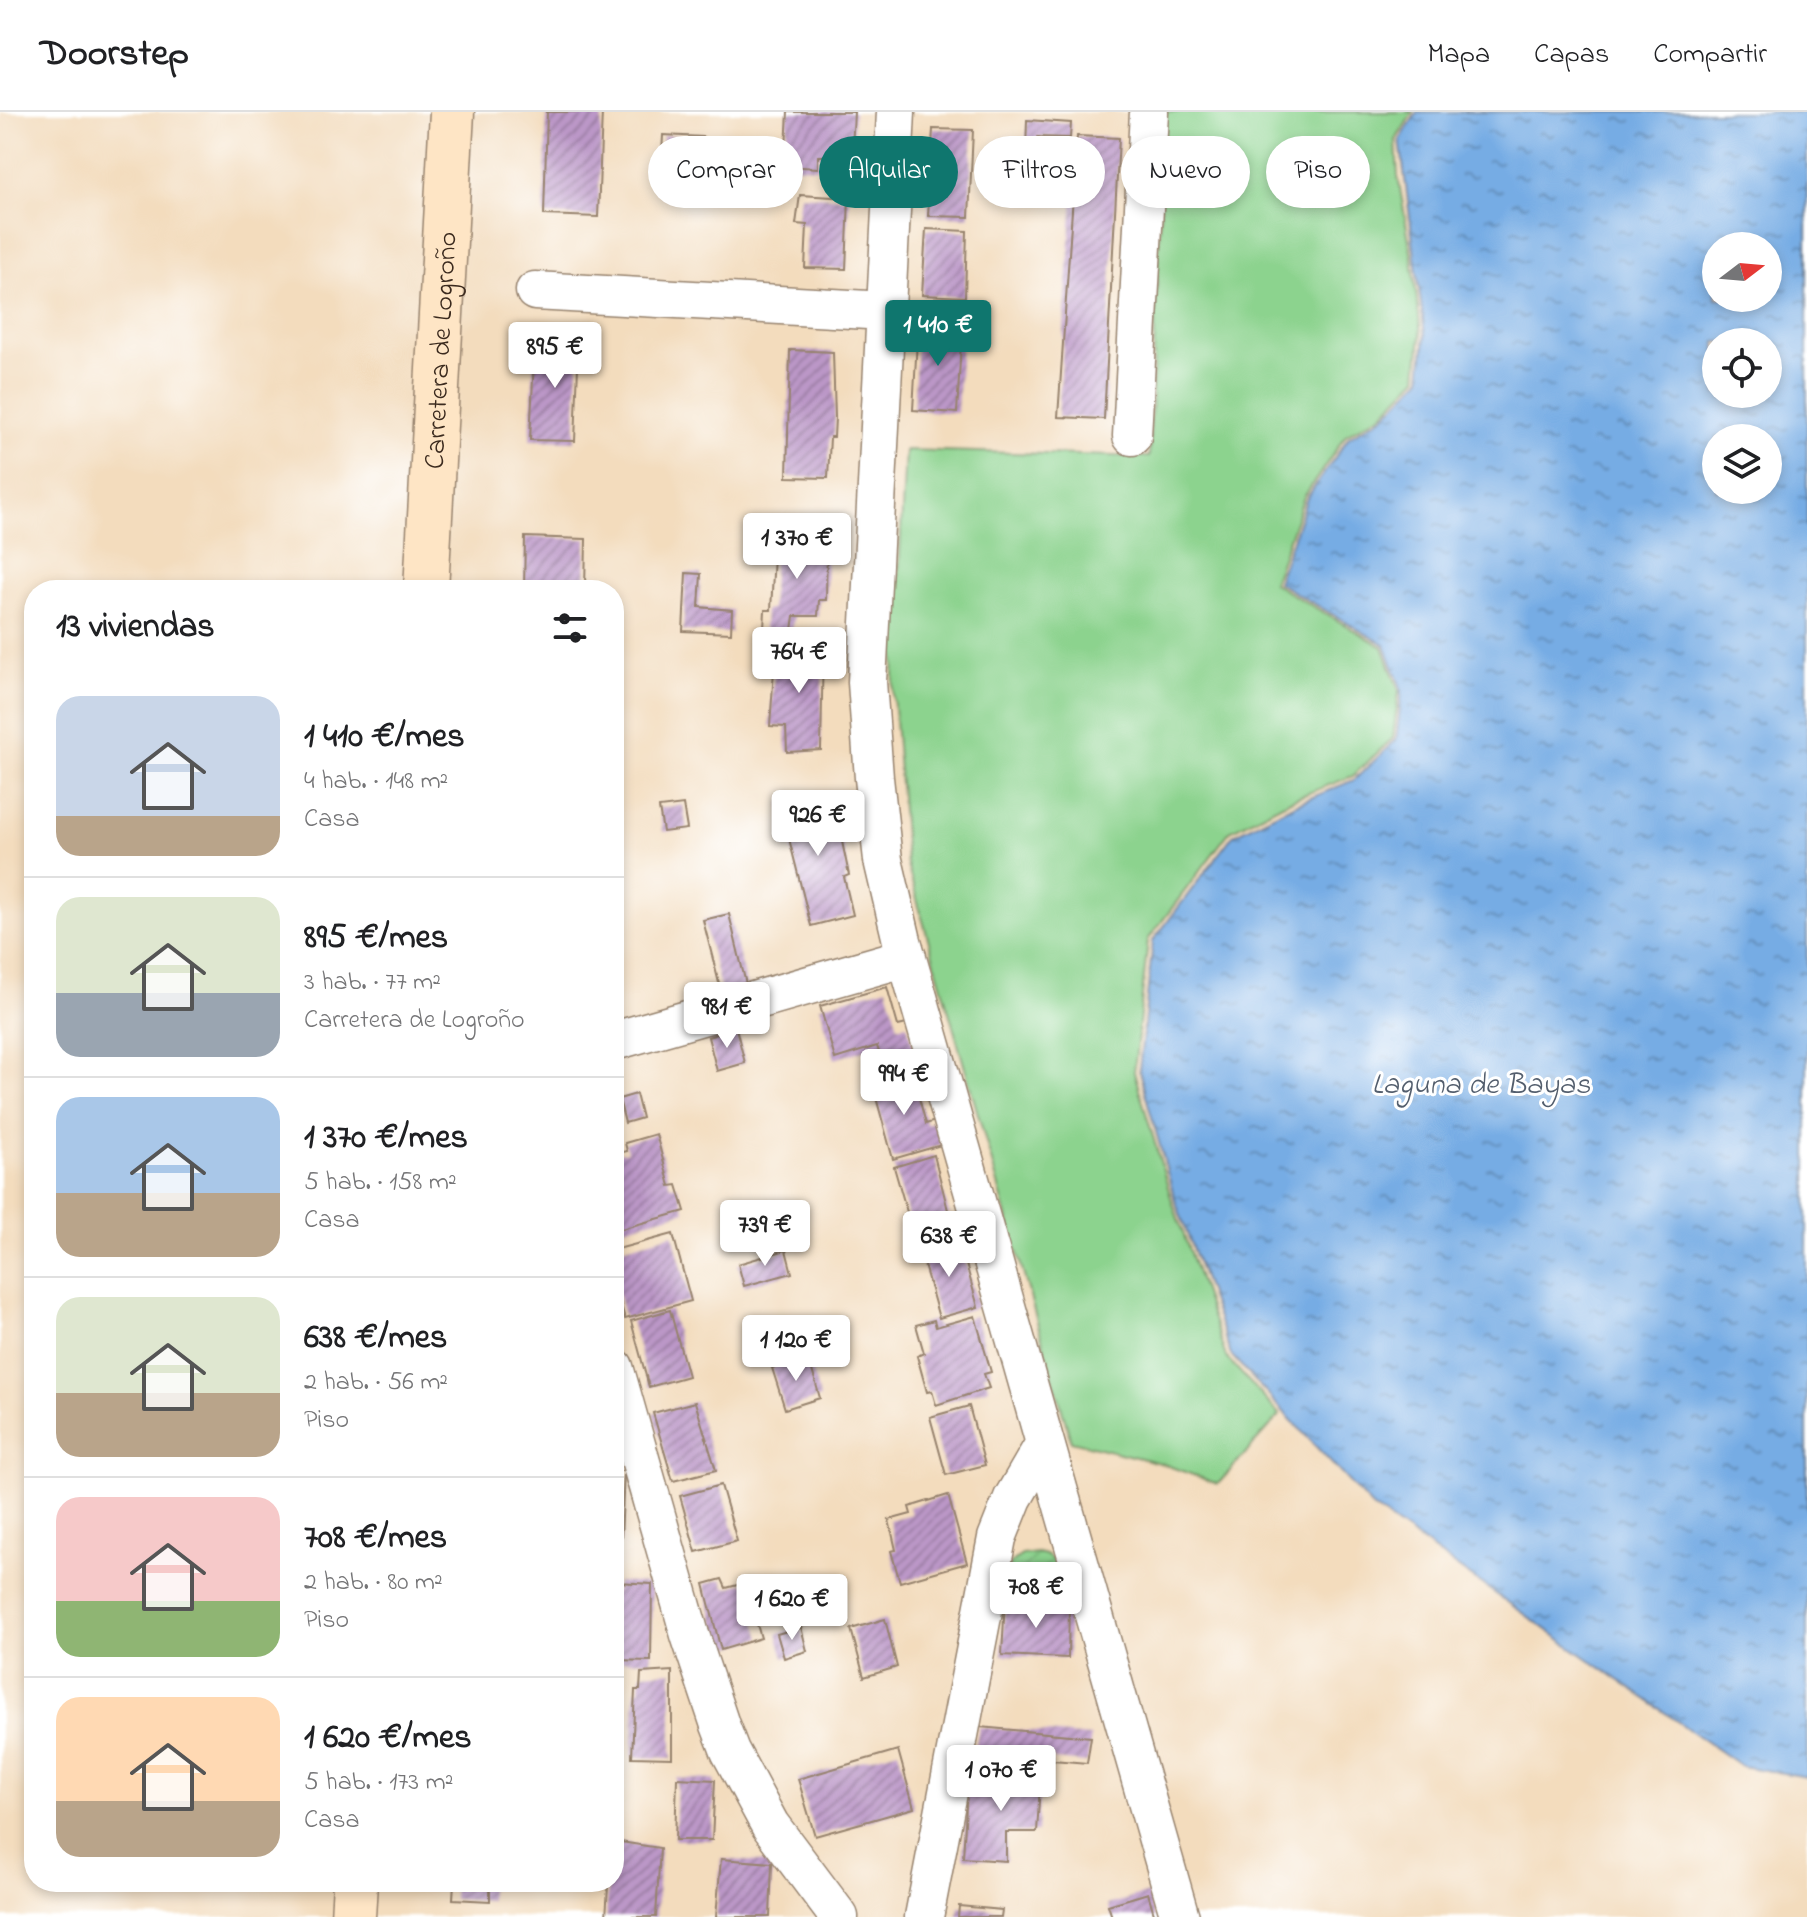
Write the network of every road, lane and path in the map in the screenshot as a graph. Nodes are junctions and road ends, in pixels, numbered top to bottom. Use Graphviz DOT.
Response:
graph roads {
  1 [pos="452,112"];
  2 [pos="896,112"];
  3 [pos="1149,112"];
  4 [pos="535,291"];
  5 [pos="886,311"];
  6 [pos="1132,436"];
  7 [pos="427,580"];
  8 [pos="907,957"];
  9 [pos="624,1038"];
  10 [pos="624,1402"];
  11 [pos="1045,1443"];
  12 [pos="354,1892"];
  13 [pos="353,1917"];
  14 [pos="839,1917"];
  15 [pos="924,1917"];
  16 [pos="1180,1917"];
  1 -- 7 [label="main road, Carretera de Logroño"];
  2 -- 5 [label="street"];
  3 -- 6 [label="street"];
  4 -- 5 [label="street"];
  5 -- 8 [label="street"];
  8 -- 9 [label="street"];
  8 -- 11 [label="street"];
  10 -- 14 [label="street"];
  11 -- 15 [label="street"];
  11 -- 16 [label="street"];
  12 -- 13 [label="main road"];
}
